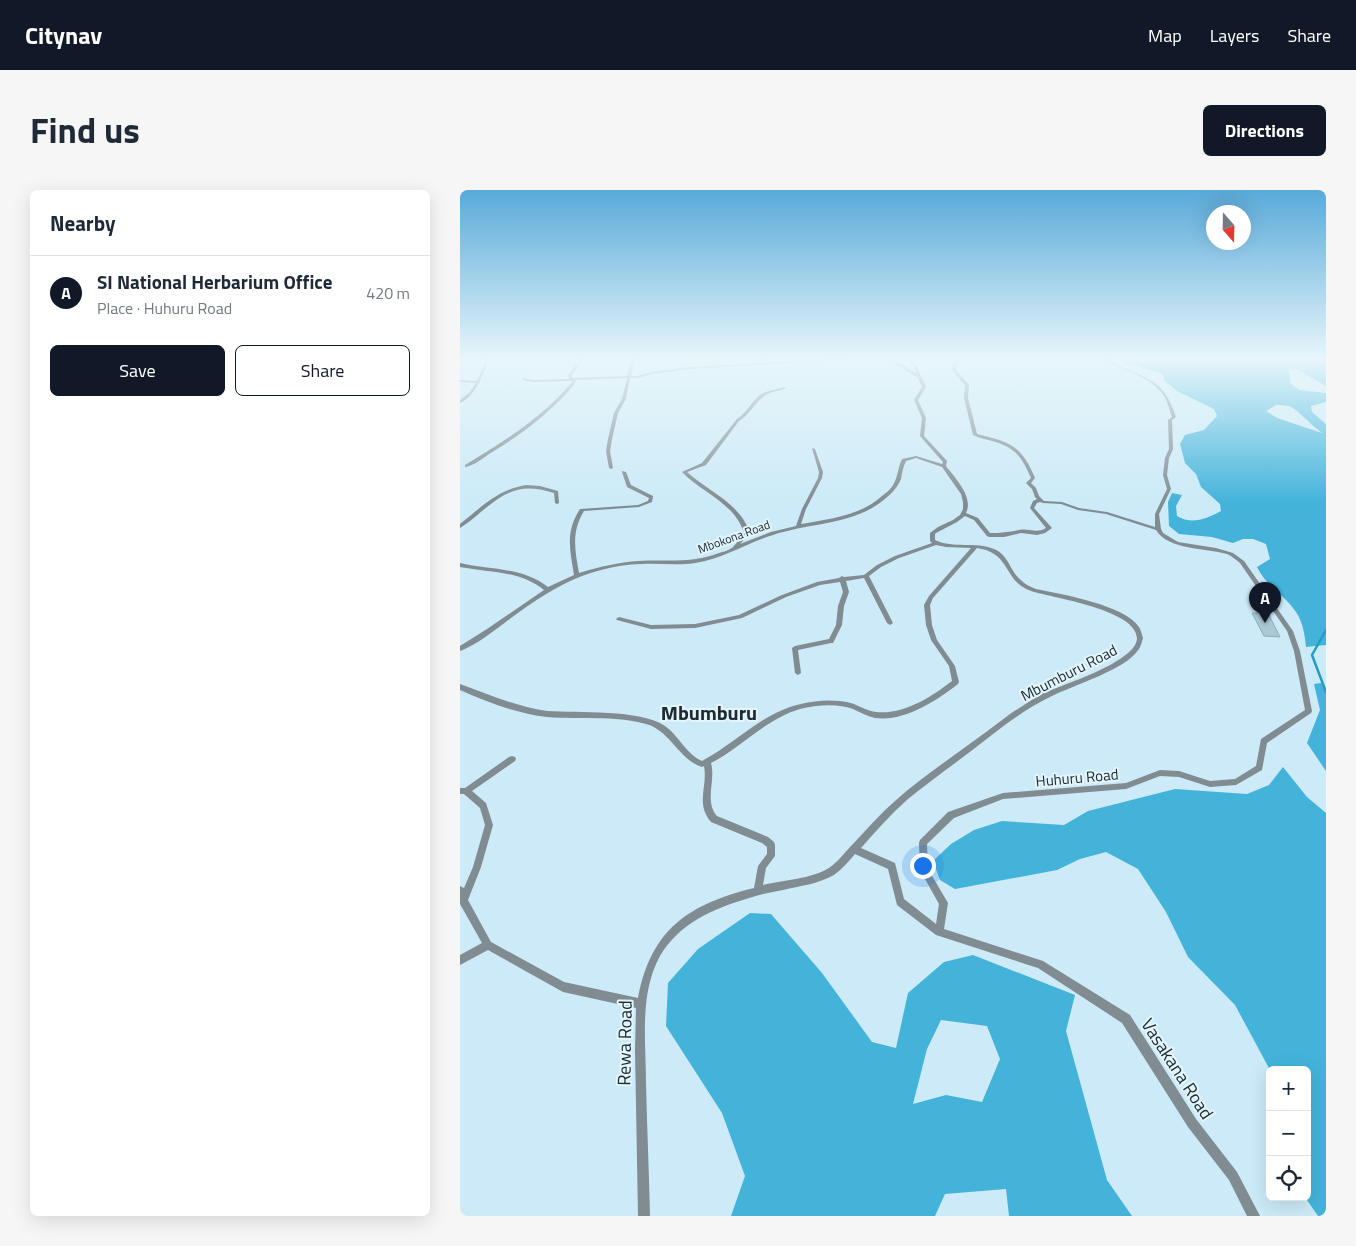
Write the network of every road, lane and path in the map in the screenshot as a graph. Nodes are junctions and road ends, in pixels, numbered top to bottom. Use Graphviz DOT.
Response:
graph roads {
  1 [pos="550,407"];
  2 [pos="619,407"];
  3 [pos="752,407"];
  4 [pos="919,407"];
  5 [pos="968,407"];
  6 [pos="1171,407"];
  7 [pos="813,449"];
  8 [pos="467,466"];
  9 [pos="944,466"];
  10 [pos="610,468"];
  11 [pos="624,472"];
  12 [pos="1040,500"];
  13 [pos="557,503"];
  14 [pos="965,514"];
  15 [pos="460,526"];
  16 [pos="798,527"];
  17 [pos="1158,529"];
  18 [pos="936,543"];
  19 [pos="976,546"];
  20 [pos="734,549"];
  21 [pos="460,565"];
  22 [pos="577,576"];
  23 [pos="866,576"];
  24 [pos="842,578"];
  25 [pos="548,590"];
  26 [pos="619,619"];
  27 [pos="890,623"];
  28 [pos="460,649"];
  29 [pos="798,673"];
  30 [pos="460,688"];
  31 [pos="512,759"];
  32 [pos="707,762"];
  33 [pos="463,791"];
  34 [pos="854,850"];
  35 [pos="460,890"];
  36 [pos="758,891"];
  37 [pos="463,901"];
  38 [pos="940,932"];
  39 [pos="488,945"];
  40 [pos="460,960"];
  41 [pos="640,1004"];
  42 [pos="644,1216"];
  43 [pos="1254,1216"];
  1 -- 8 [label="street"];
  2 -- 10 [label="street"];
  3 -- 20 [label="street"];
  4 -- 9 [label="street"];
  5 -- 12 [label="street"];
  6 -- 17 [label="street"];
  7 -- 16 [label="street"];
  9 -- 14 [label="street"];
  9 -- 16 [label="street, Mbokona Road"];
  11 -- 22 [label="street"];
  12 -- 14 [label="street"];
  12 -- 17 [label="street"];
  13 -- 15 [label="street"];
  14 -- 18 [label="street"];
  16 -- 20 [label="street, Mbokona Road"];
  17 -- 38 [label="street, Huhuru Road"];
  18 -- 19 [label="street, Mbumburu Road"];
  18 -- 23 [label="street"];
  19 -- 32 [label="street"];
  19 -- 34 [label="street, Mbumburu Road"];
  20 -- 22 [label="street, Mbokona Road"];
  21 -- 25 [label="street"];
  22 -- 25 [label="street, Mbokona Road"];
  23 -- 24 [label="street"];
  23 -- 27 [label="street"];
  24 -- 26 [label="street"];
  24 -- 29 [label="street"];
  25 -- 28 [label="street, Mbokona Road"];
  30 -- 32 [label="street"];
  31 -- 33 [label="street"];
  32 -- 36 [label="street"];
  33 -- 37 [label="street"];
  34 -- 36 [label="street, Rewa Road"];
  34 -- 38 [label="street, Vasakana Road"];
  35 -- 37 [label="street"];
  36 -- 41 [label="street, Rewa Road"];
  37 -- 39 [label="street"];
  38 -- 43 [label="street, Vasakana Road"];
  39 -- 40 [label="street"];
  39 -- 41 [label="street"];
  41 -- 42 [label="street, Rewa Road"];
}
